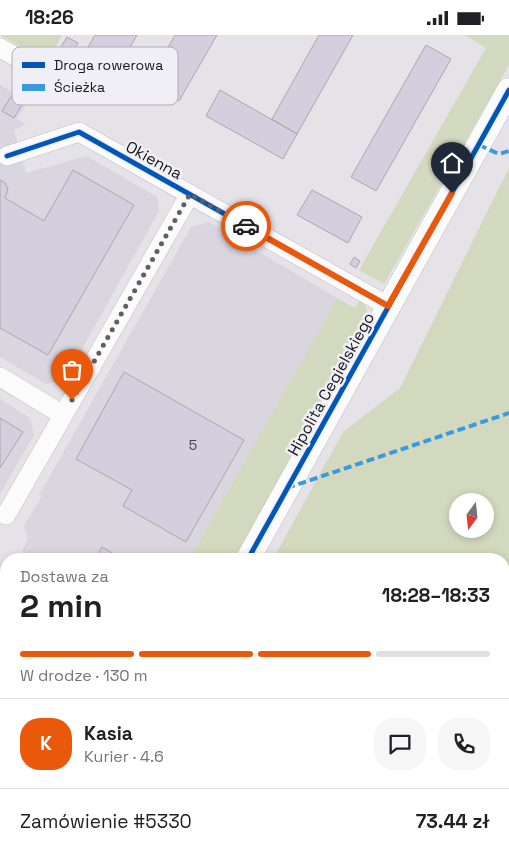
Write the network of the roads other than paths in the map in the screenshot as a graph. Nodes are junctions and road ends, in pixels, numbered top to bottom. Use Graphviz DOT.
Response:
graph roads {
  1 [pos="0,48"];
  2 [pos="12,55"];
  3 [pos="509,90"];
  4 [pos="7,156"];
  5 [pos="190,194"];
  6 [pos="388,306"];
  7 [pos="0,377"];
  8 [pos="63,415"];
  9 [pos="6,515"];
  10 [pos="251,553"];
  1 -- 2 [label="street"];
  3 -- 6 [label="street, Hipolita Cegielskiego"];
  4 -- 5 [label="street, Okienna"];
  5 -- 6 [label="street, Okienna"];
  5 -- 8 [label="street, Okienna"];
  6 -- 10 [label="street, Hipolita Cegielskiego"];
  7 -- 8 [label="street"];
  8 -- 9 [label="street, Okienna"];
}
